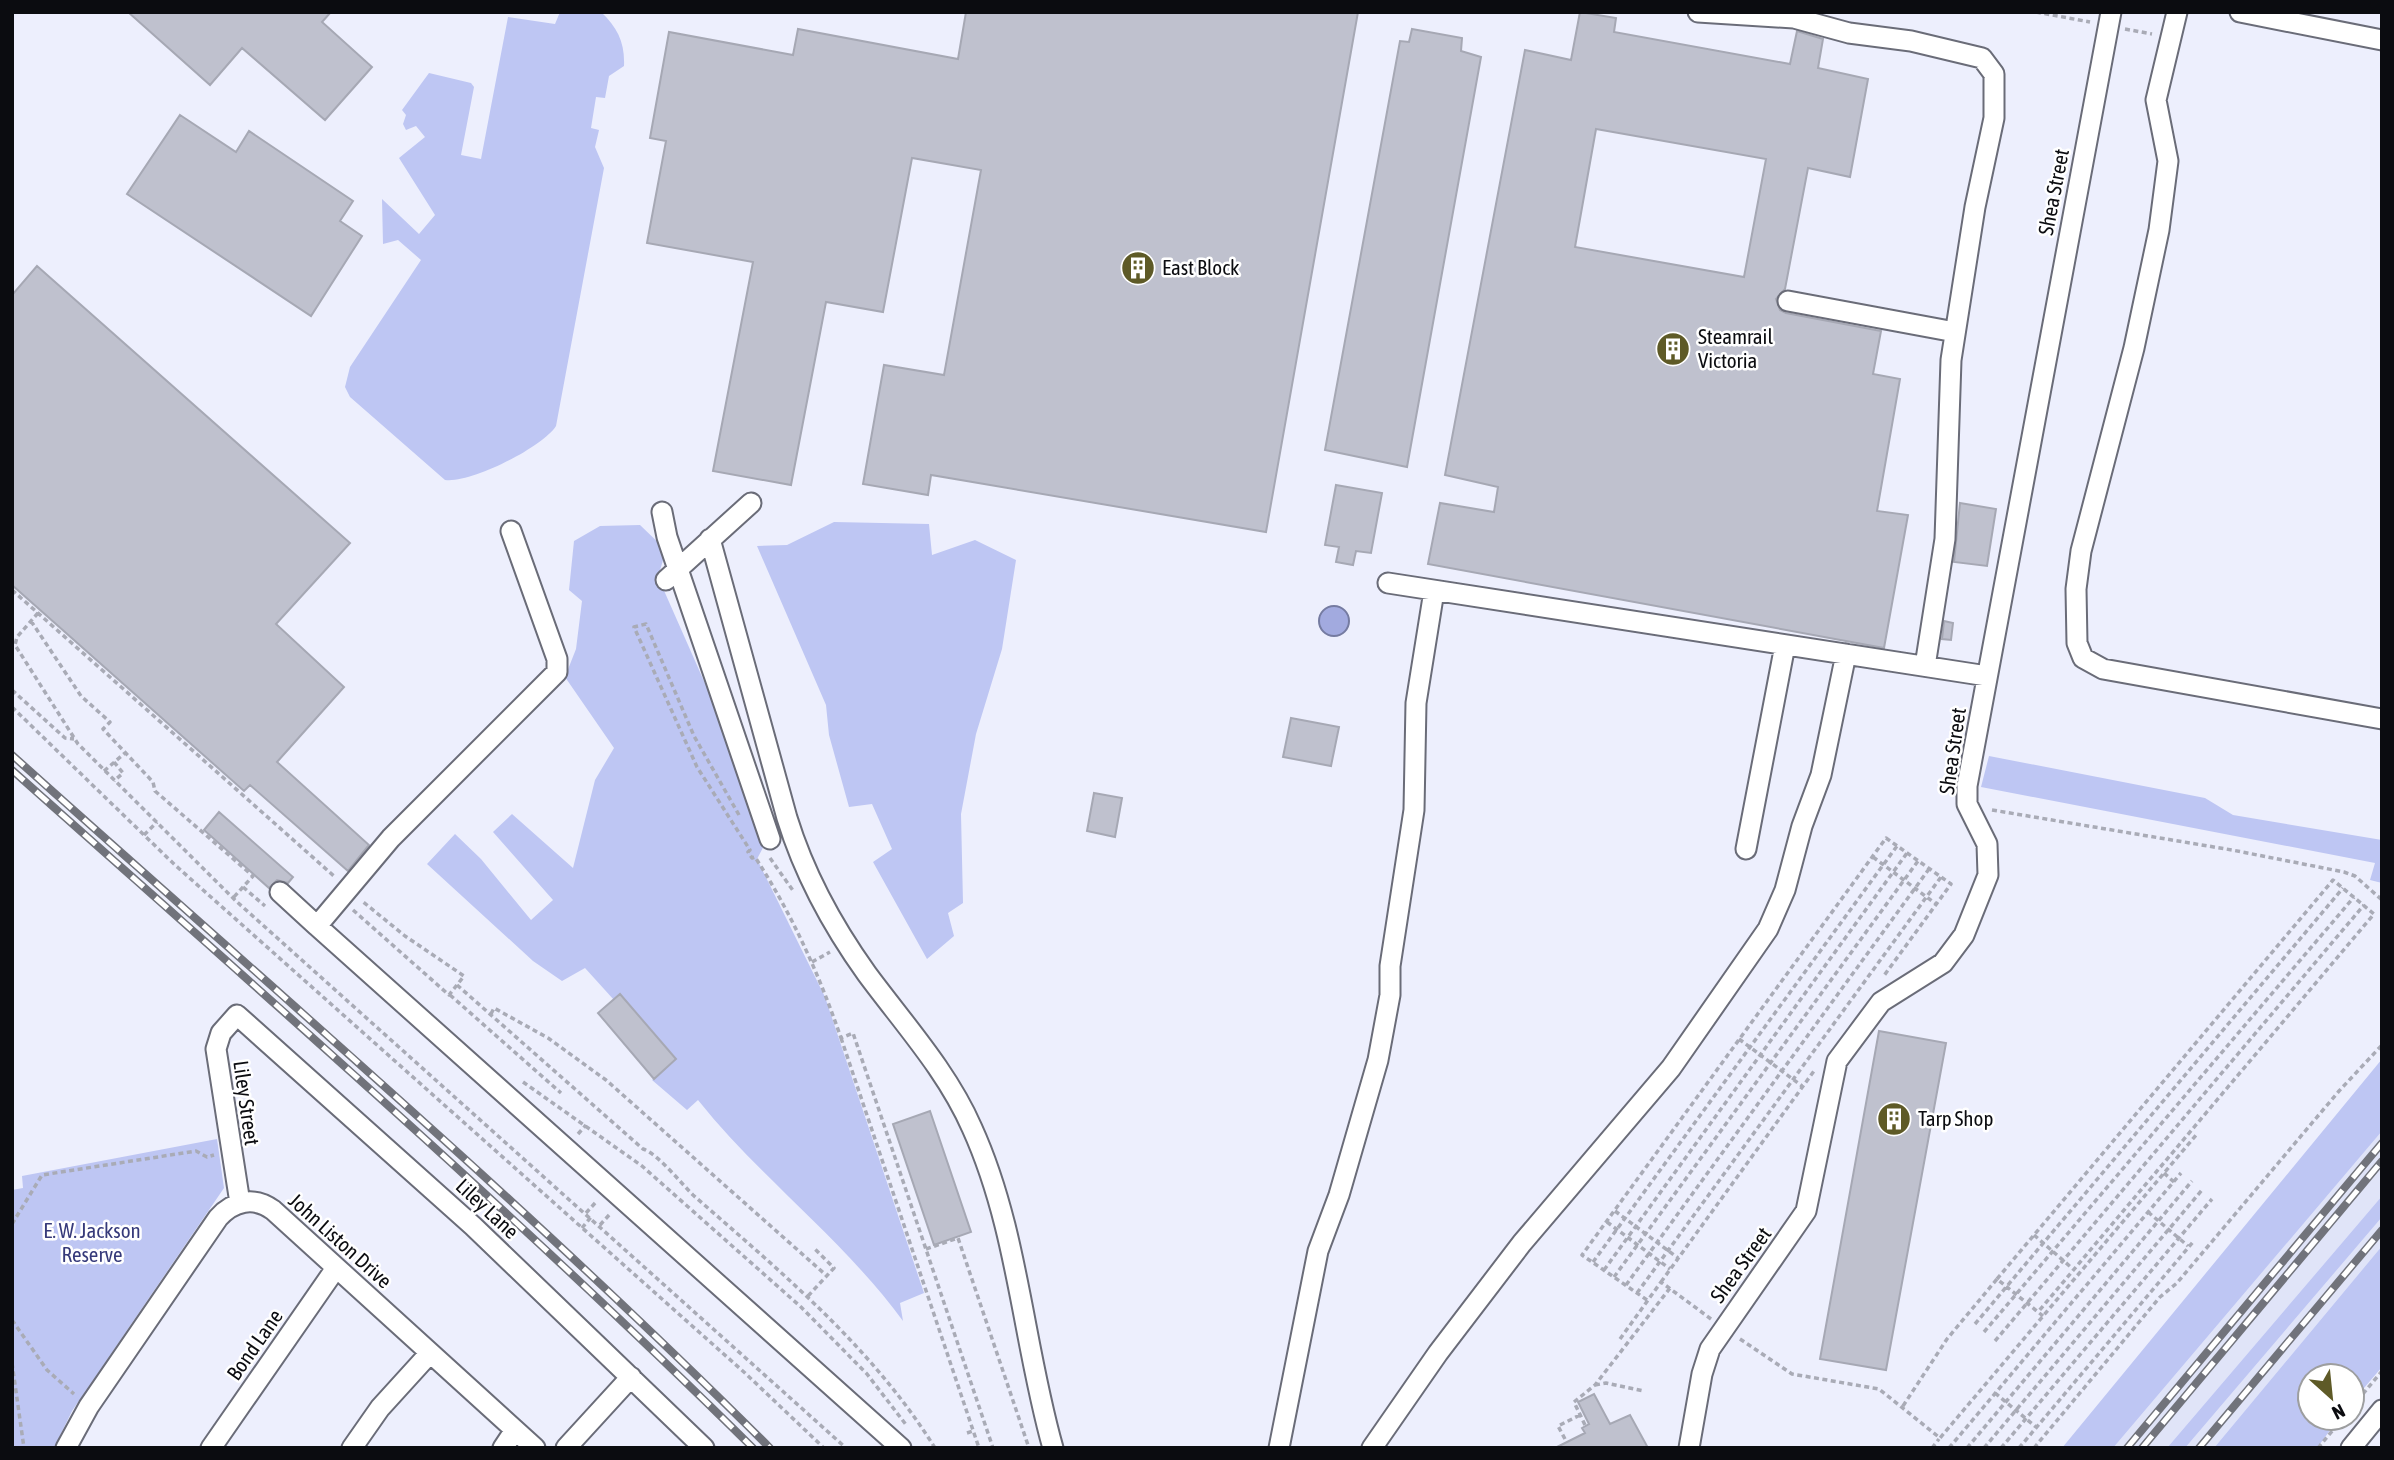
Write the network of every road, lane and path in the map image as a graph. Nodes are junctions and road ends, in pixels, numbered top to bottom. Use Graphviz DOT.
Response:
graph roads {
  1 [pos="1698,12"];
  2 [pos="2111,12"];
  3 [pos="2178,12"];
  4 [pos="2240,12"];
  5 [pos="2382,40"];
  6 [pos="1788,301"];
  7 [pos="1955,332"];
  8 [pos="751,503"];
  9 [pos="662,512"];
  10 [pos="511,531"];
  11 [pos="710,539"];
  12 [pos="672,574"];
  13 [pos="1388,583"];
  14 [pos="12,590"];
  15 [pos="1434,591"];
  16 [pos="38,613"];
  17 [pos="31,621"];
  18 [pos="1785,645"];
  19 [pos="1846,654"];
  20 [pos="1924,666"];
  21 [pos="1987,676"];
  22 [pos="12,690"];
  23 [pos="12,707"];
  24 [pos="2382,719"];
  25 [pos="74,739"];
  26 [pos="125,753"];
  27 [pos="114,762"];
  28 [pos="104,771"];
  29 [pos="114,781"];
  30 [pos="1966,797"];
  31 [pos="743,821"];
  32 [pos="157,822"];
  33 [pos="144,835"];
  34 [pos="767,844"];
  35 [pos="1897,846"];
  36 [pos="1746,849"];
  37 [pos="1908,853"];
  38 [pos="1873,857"];
  39 [pos="1918,861"];
  40 [pos="1883,864"];
  41 [pos="1929,869"];
  42 [pos="1894,873"];
  43 [pos="1941,877"];
  44 [pos="1904,880"];
  45 [pos="1915,888"];
  46 [pos="2343,888"];
  47 [pos="280,892"];
  48 [pos="345,894"];
  49 [pos="1926,897"];
  50 [pos="2354,897"];
  51 [pos="233,898"];
  52 [pos="799,898"];
  53 [pos="2382,900"];
  54 [pos="1936,904"];
  55 [pos="2364,905"];
  56 [pos="317,926"];
  57 [pos="834,949"];
  58 [pos="812,962"];
  59 [pos="1881,979"];
  60 [pos="457,985"];
  61 [pos="449,995"];
  62 [pos="490,1014"];
  63 [pos="237,1015"];
  64 [pos="841,1038"];
  65 [pos="1739,1039"];
  66 [pos="2382,1045"];
  67 [pos="1750,1047"];
  68 [pos="1760,1055"];
  69 [pos="1771,1063"];
  70 [pos="1818,1065"];
  71 [pos="1782,1071"];
  72 [pos="1793,1079"];
  73 [pos="520,1080"];
  74 [pos="519,1086"];
  75 [pos="1803,1086"];
  76 [pos="561,1093"];
  77 [pos="528,1094"];
  78 [pos="586,1125"];
  79 [pos="569,1130"];
  80 [pos="2197,1134"];
  81 [pos="230,1152"];
  82 [pos="2164,1173"];
  83 [pos="2181,1173"];
  84 [pos="2174,1181"];
  85 [pos="2192,1181"];
  86 [pos="2202,1190"];
  87 [pos="2144,1196"];
  88 [pos="2212,1199"];
  89 [pos="240,1203"];
  90 [pos="2154,1204"];
  91 [pos="1615,1210"];
  92 [pos="2148,1212"];
  93 [pos="591,1217"];
  94 [pos="1625,1218"];
  95 [pos="2158,1221"];
  96 [pos="1606,1222"];
  97 [pos="12,1224"];
  98 [pos="1636,1226"];
  99 [pos="582,1227"];
  100 [pos="1616,1230"];
  101 [pos="2169,1230"];
  102 [pos="1646,1234"];
  103 [pos="2034,1235"];
  104 [pos="1627,1238"];
  105 [pos="2178,1238"];
  106 [pos="1657,1242"];
  107 [pos="2193,1242"];
  108 [pos="2043,1243"];
  109 [pos="1638,1245"];
  110 [pos="2189,1246"];
  111 [pos="815,1250"];
  112 [pos="926,1250"];
  113 [pos="1668,1250"];
  114 [pos="2053,1252"];
  115 [pos="1649,1254"];
  116 [pos="1678,1258"];
  117 [pos="2064,1261"];
  118 [pos="1593,1262"];
  119 [pos="1660,1262"];
  120 [pos="337,1268"];
  121 [pos="1670,1269"];
  122 [pos="2073,1269"];
  123 [pos="1604,1270"];
  124 [pos="827,1276"];
  125 [pos="1614,1277"];
  126 [pos="1997,1279"];
  127 [pos="1661,1282"];
  128 [pos="1626,1285"];
  129 [pos="2007,1287"];
  130 [pos="1670,1288"];
  131 [pos="1637,1293"];
  132 [pos="2017,1295"];
  133 [pos="808,1296"];
  134 [pos="1647,1300"];
  135 [pos="2027,1304"];
  136 [pos="2038,1312"];
  137 [pos="2043,1316"];
  138 [pos="12,1320"];
  139 [pos="1975,1324"];
  140 [pos="1724,1329"];
  141 [pos="1984,1332"];
  142 [pos="1620,1339"];
  143 [pos="1995,1341"];
  144 [pos="430,1353"];
  145 [pos="2010,1355"];
  146 [pos="12,1363"];
  147 [pos="2020,1363"];
  148 [pos="2382,1371"];
  149 [pos="631,1377"];
  150 [pos="1595,1385"];
  151 [pos="2366,1390"];
  152 [pos="1644,1391"];
  153 [pos="1995,1393"];
  154 [pos="2005,1402"];
  155 [pos="89,1406"];
  156 [pos="1903,1406"];
  157 [pos="2016,1410"];
  158 [pos="2382,1410"];
  159 [pos="1580,1415"];
  160 [pos="892,1417"];
  161 [pos="2026,1419"];
  162 [pos="1586,1425"];
  163 [pos="2036,1427"];
  164 [pos="515,1430"];
  165 [pos="974,1431"];
  166 [pos="2331,1432"];
  167 [pos="967,1433"];
  168 [pos="906,1437"];
  169 [pos="975,1437"];
  170 [pos="1940,1438"];
  171 [pos="1565,1439"];
  172 [pos="969,1440"];
  173 [pos="2358,1446"];
  174 [pos="23,1448"];
  175 [pos="66,1448"];
  176 [pos="211,1448"];
  177 [pos="352,1448"];
  178 [pos="503,1448"];
  179 [pos="535,1448"];
  180 [pos="566,1448"];
  181 [pos="704,1448"];
  182 [pos="824,1448"];
  183 [pos="846,1448"];
  184 [pos="935,1448"];
  185 [pos="979,1448"];
  186 [pos="993,1448"];
  187 [pos="1029,1448"];
  188 [pos="1054,1448"];
  189 [pos="1279,1448"];
  190 [pos="1372,1448"];
  191 [pos="1689,1448"];
  192 [pos="1932,1448"];
  193 [pos="1949,1448"];
  194 [pos="1966,1448"];
  195 [pos="1984,1448"];
  196 [pos="2001,1448"];
  197 [pos="2019,1448"];
  198 [pos="2034,1448"];
  199 [pos="2318,1448"];
  1 -- 7 [label="street"];
  2 -- 21 [label="street, Shea Street"];
  3 -- 24 [label="street"];
  4 -- 5 [label="street"];
  6 -- 7 [label="street"];
  7 -- 20 [label="street"];
  8 -- 11 [label="street"];
  9 -- 12 [label="street"];
  10 -- 48 [label="street"];
  11 -- 12 [label="street"];
  11 -- 188 [label="street"];
  12 -- 34 [label="street"];
  13 -- 15 [label="street"];
  14 -- 16 [label="path"];
  15 -- 18 [label="street"];
  15 -- 189 [label="street"];
  16 -- 17 [label="path"];
  16 -- 48 [label="path"];
  17 -- 25 [label="path"];
  17 -- 26 [label="path"];
  18 -- 19 [label="street"];
  18 -- 36 [label="street"];
  19 -- 20 [label="street"];
  19 -- 190 [label="street"];
  20 -- 21 [label="street"];
  21 -- 30 [label="street, Shea Street"];
  22 -- 25 [label="path"];
  23 -- 33 [label="path"];
  25 -- 28 [label="path"];
  26 -- 27 [label="path"];
  26 -- 51 [label="path"];
  27 -- 28 [label="path"];
  27 -- 29 [label="path"];
  28 -- 29 [label="path"];
  29 -- 32 [label="path"];
  30 -- 53 [label="path"];
  30 -- 140 [label="street, Shea Street"];
  31 -- 58 [label="path"];
  32 -- 33 [label="path"];
  32 -- 51 [label="path"];
  33 -- 99 [label="path"];
  34 -- 52 [label="path"];
  35 -- 37 [label="path"];
  35 -- 38 [label="path"];
  35 -- 40 [label="path"];
  37 -- 39 [label="path"];
  37 -- 42 [label="path"];
  38 -- 40 [label="path"];
  38 -- 65 [label="path"];
  39 -- 41 [label="path"];
  39 -- 44 [label="path"];
  40 -- 42 [label="path"];
  40 -- 67 [label="path"];
  41 -- 43 [label="path"];
  41 -- 45 [label="path"];
  42 -- 44 [label="path"];
  42 -- 68 [label="path"];
  43 -- 49 [label="path"];
  43 -- 54 [label="path"];
  44 -- 45 [label="path"];
  44 -- 69 [label="path"];
  45 -- 49 [label="path"];
  45 -- 71 [label="path"];
  46 -- 50 [label="path"];
  46 -- 103 [label="path"];
  46 -- 108 [label="path"];
  47 -- 56 [label="street"];
  48 -- 56 [label="street"];
  48 -- 60 [label="path"];
  48 -- 61 [label="path"];
  49 -- 54 [label="path"];
  49 -- 72 [label="path"];
  50 -- 55 [label="path"];
  50 -- 114 [label="path"];
  51 -- 93 [label="path"];
  54 -- 59 [label="path"];
  55 -- 117 [label="path"];
  55 -- 122 [label="path"];
  56 -- 168 [label="street"];
  57 -- 58 [label="path"];
  58 -- 64 [label="path"];
  60 -- 61 [label="path"];
  60 -- 62 [label="path"];
  61 -- 76 [label="path"];
  62 -- 124 [label="path"];
  62 -- 133 [label="path"];
  63 -- 81 [label="street, Liley Street"];
  63 -- 149 [label="street, Liley Lane"];
  64 -- 112 [label="path"];
  64 -- 165 [label="path"];
  65 -- 67 [label="path"];
  65 -- 91 [label="path"];
  66 -- 198 [label="path"];
  67 -- 68 [label="path"];
  67 -- 94 [label="path"];
  68 -- 69 [label="path"];
  68 -- 98 [label="path"];
  69 -- 71 [label="path"];
  69 -- 102 [label="path"];
  70 -- 75 [label="path"];
  71 -- 72 [label="path"];
  71 -- 106 [label="path"];
  72 -- 75 [label="path"];
  72 -- 113 [label="path"];
  73 -- 78 [label="path"];
  74 -- 77 [label="path"];
  75 -- 116 [label="path"];
  78 -- 79 [label="path"];
  78 -- 168 [label="path"];
  80 -- 82 [label="path"];
  81 -- 89 [label="street, Liley Street"];
  81 -- 97 [label="path"];
  82 -- 84 [label="path"];
  82 -- 87 [label="path"];
  83 -- 84 [label="path"];
  84 -- 90 [label="path"];
  85 -- 95 [label="path"];
  86 -- 101 [label="path"];
  87 -- 90 [label="path"];
  87 -- 137 [label="path"];
  88 -- 105 [label="path"];
  89 -- 120 [label="street, John Liston Drive"];
  89 -- 155 [label="street"];
  90 -- 92 [label="path"];
  91 -- 94 [label="path"];
  91 -- 96 [label="path"];
  92 -- 95 [label="path"];
  92 -- 147 [label="path"];
  93 -- 99 [label="path"];
  93 -- 183 [label="path"];
  94 -- 98 [label="path"];
  94 -- 100 [label="path"];
  95 -- 101 [label="path"];
  95 -- 154 [label="path"];
  96 -- 100 [label="path"];
  96 -- 118 [label="path"];
  98 -- 102 [label="path"];
  98 -- 104 [label="path"];
  99 -- 182 [label="path"];
  100 -- 104 [label="path"];
  100 -- 118 [label="path"];
  101 -- 105 [label="path"];
  101 -- 157 [label="path"];
  102 -- 106 [label="path"];
  102 -- 109 [label="path"];
  103 -- 108 [label="path"];
  103 -- 126 [label="path"];
  104 -- 109 [label="path"];
  104 -- 123 [label="path"];
  105 -- 110 [label="path"];
  105 -- 161 [label="path"];
  106 -- 113 [label="path"];
  106 -- 115 [label="path"];
  107 -- 110 [label="path"];
  108 -- 114 [label="path"];
  108 -- 129 [label="path"];
  109 -- 115 [label="path"];
  109 -- 125 [label="path"];
  110 -- 163 [label="path"];
  111 -- 124 [label="path"];
  112 -- 186 [label="path"];
  112 -- 187 [label="path"];
  113 -- 116 [label="path"];
  113 -- 119 [label="path"];
  114 -- 117 [label="path"];
  114 -- 132 [label="path"];
  115 -- 119 [label="path"];
  115 -- 128 [label="path"];
  116 -- 121 [label="path"];
  117 -- 122 [label="path"];
  117 -- 135 [label="path"];
  118 -- 123 [label="path"];
  119 -- 121 [label="path"];
  119 -- 131 [label="path"];
  120 -- 144 [label="street, John Liston Drive"];
  120 -- 176 [label="street, Bond Lane"];
  121 -- 127 [label="path"];
  122 -- 136 [label="path"];
  123 -- 125 [label="path"];
  124 -- 133 [label="path"];
  125 -- 128 [label="path"];
  126 -- 129 [label="path"];
  126 -- 156 [label="path"];
  127 -- 130 [label="path"];
  127 -- 134 [label="path"];
  128 -- 131 [label="path"];
  129 -- 132 [label="path"];
  129 -- 139 [label="path"];
  130 -- 140 [label="path"];
  130 -- 150 [label="path"];
  131 -- 134 [label="path"];
  132 -- 135 [label="path"];
  132 -- 141 [label="path"];
  133 -- 184 [label="path"];
  134 -- 142 [label="path"];
  135 -- 136 [label="path"];
  135 -- 143 [label="path"];
  136 -- 137 [label="path"];
  137 -- 145 [label="path"];
  138 -- 155 [label="path"];
  140 -- 156 [label="path"];
  140 -- 191 [label="street, Shea Street"];
  144 -- 164 [label="street, John Liston Drive"];
  144 -- 177 [label="street"];
  145 -- 147 [label="path"];
  145 -- 170 [label="path"];
  146 -- 174 [label="path"];
  147 -- 153 [label="path"];
  148 -- 151 [label="path"];
  149 -- 180 [label="street"];
  149 -- 181 [label="street, Liley Lane"];
  150 -- 152 [label="path"];
  150 -- 159 [label="path"];
  153 -- 154 [label="path"];
  153 -- 193 [label="path"];
  154 -- 157 [label="path"];
  154 -- 194 [label="path"];
  155 -- 175 [label="street"];
  156 -- 170 [label="path"];
  157 -- 161 [label="path"];
  157 -- 195 [label="path"];
  158 -- 173 [label="street"];
  159 -- 162 [label="path"];
  159 -- 171 [label="path"];
  160 -- 168 [label="path"];
  161 -- 163 [label="path"];
  161 -- 196 [label="path"];
  163 -- 197 [label="path"];
  164 -- 178 [label="street"];
  164 -- 179 [label="street, John Liston Drive"];
  165 -- 167 [label="path"];
  165 -- 169 [label="path"];
  166 -- 199 [label="path"];
  169 -- 172 [label="path"];
  169 -- 185 [label="path"];
  170 -- 192 [label="path"];
}
